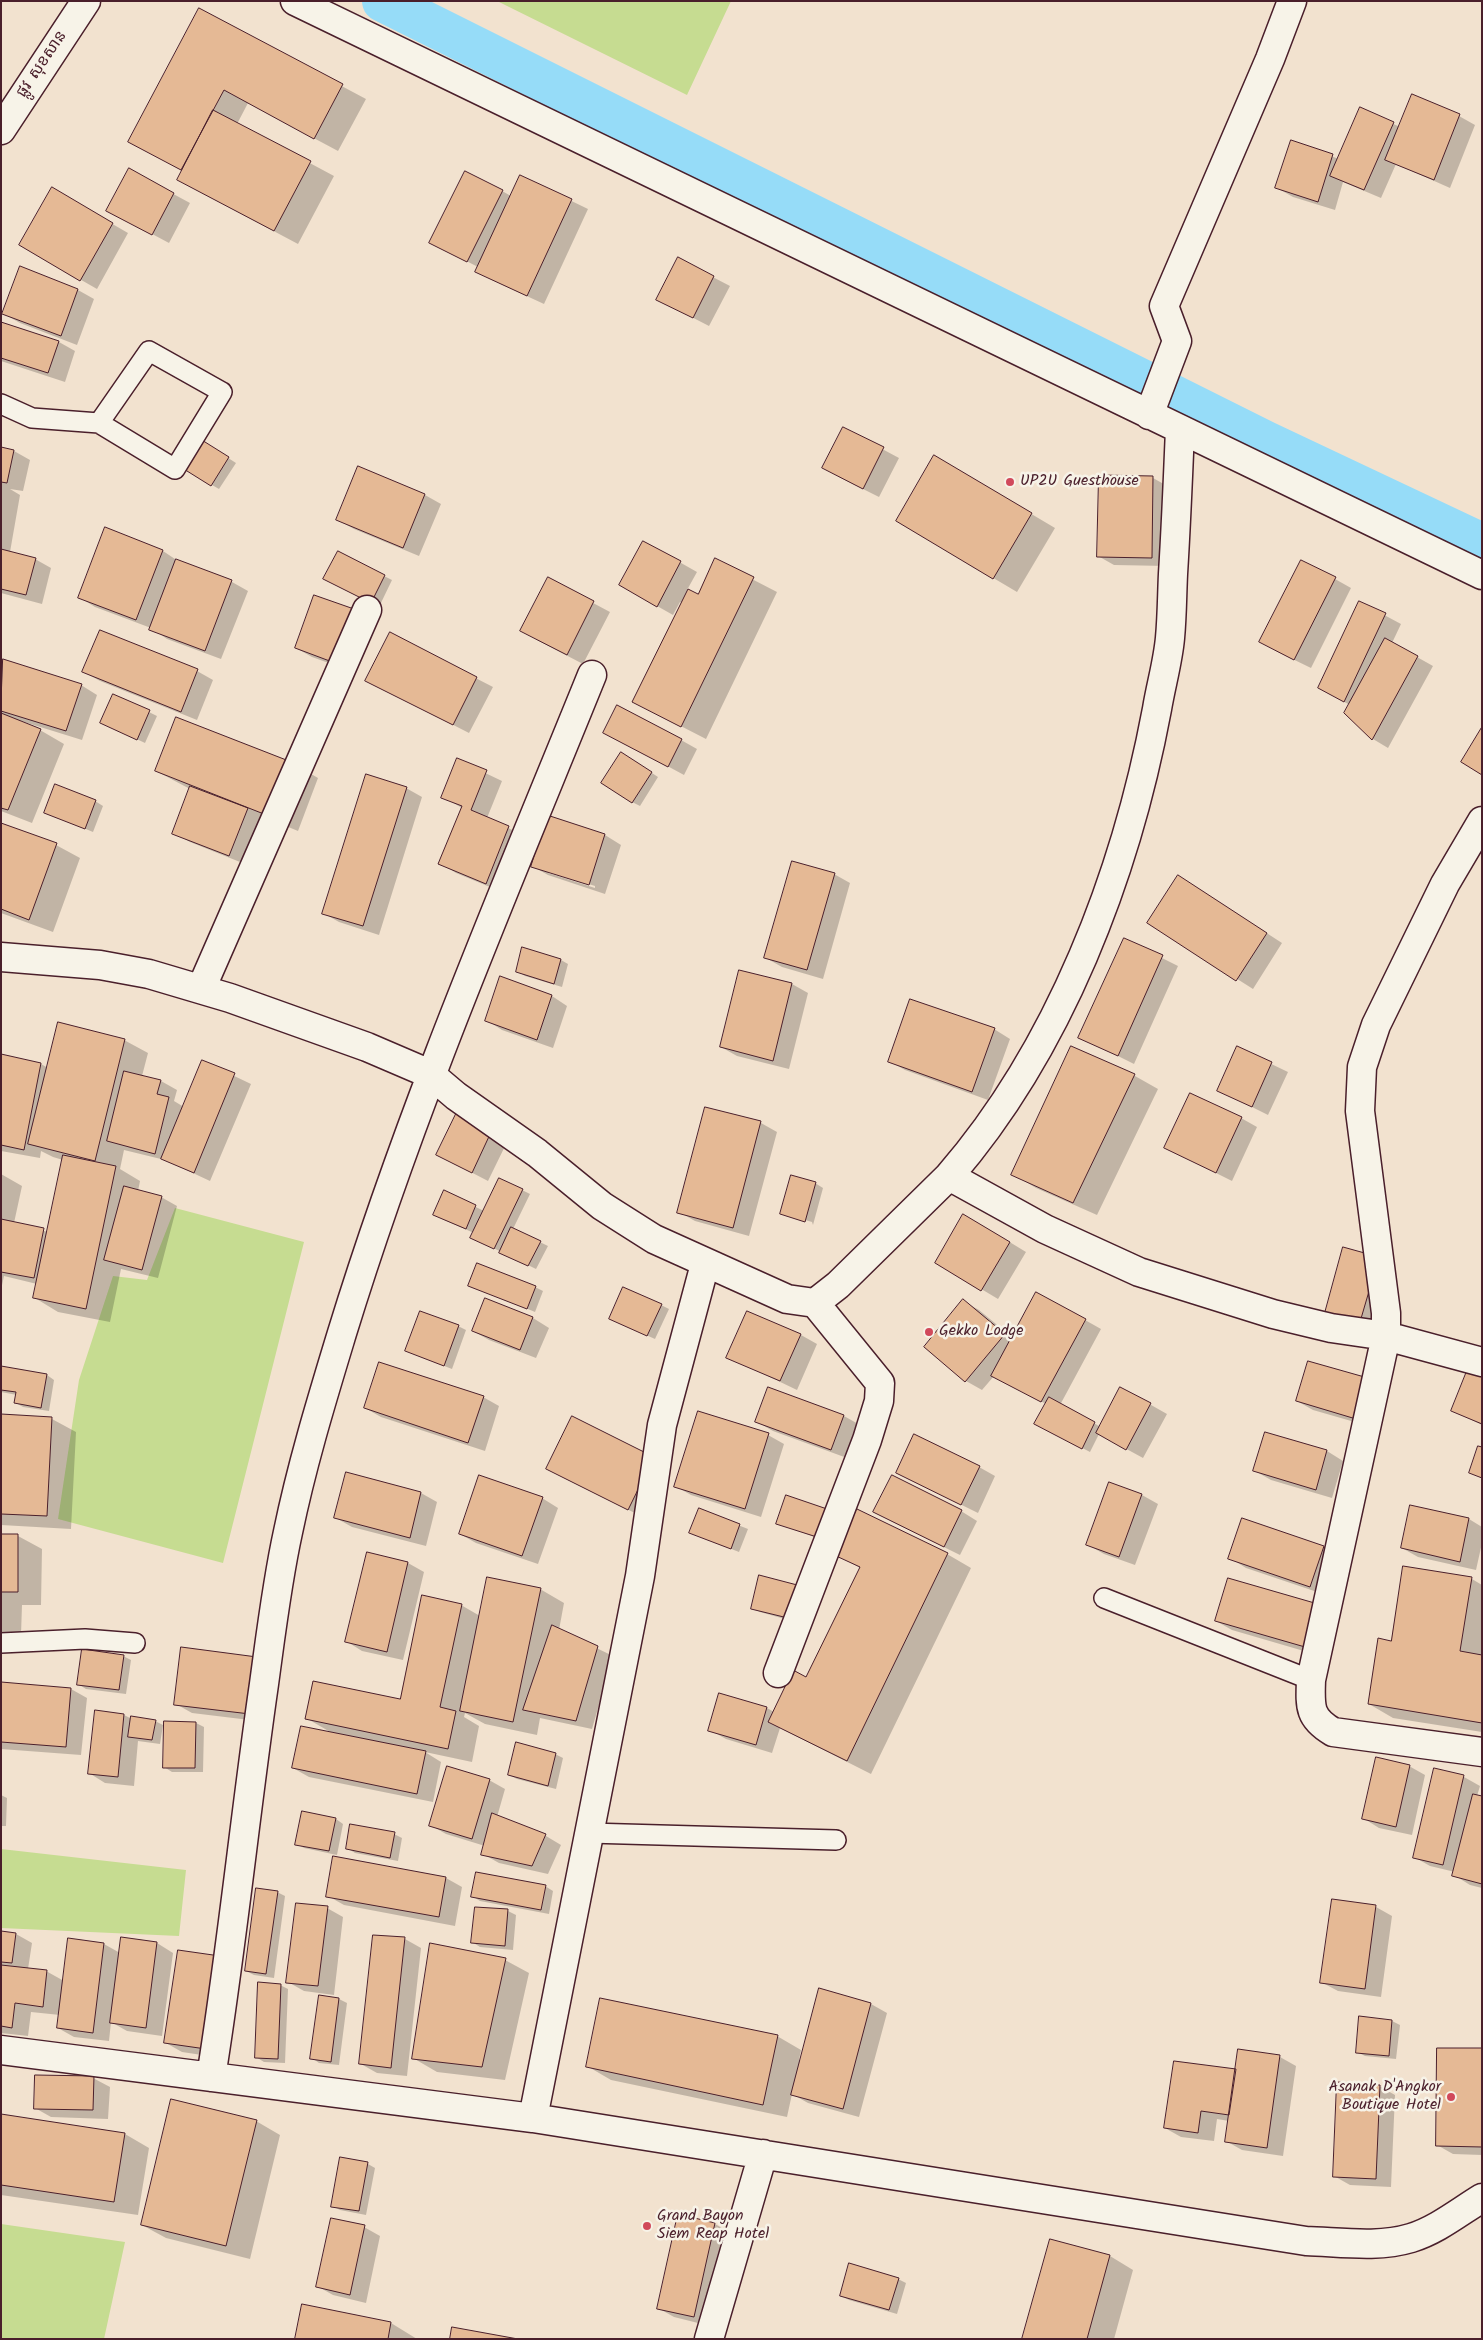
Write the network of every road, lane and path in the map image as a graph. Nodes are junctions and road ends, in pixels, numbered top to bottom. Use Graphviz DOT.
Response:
graph roads {
  1 [pos="86,1"];
  2 [pos="295,1"];
  3 [pos="1292,1"];
  4 [pos="1,130"];
  5 [pos="1,404"];
  6 [pos="1153,404"];
  7 [pos="99,423"];
  8 [pos="1180,429"];
  9 [pos="1482,575"];
  10 [pos="367,610"];
  11 [pos="592,674"];
  12 [pos="1482,821"];
  13 [pos="1,957"];
  14 [pos="201,989"];
  15 [pos="430,1074"];
  16 [pos="949,1176"];
  17 [pos="705,1264"];
  18 [pos="815,1302"];
  19 [pos="1386,1336"];
  20 [pos="1482,1362"];
  21 [pos="1104,1598"];
  22 [pos="1,1643"];
  23 [pos="135,1643"];
  24 [pos="778,1673"];
  25 [pos="1311,1680"];
  26 [pos="1482,1752"];
  27 [pos="589,1833"];
  28 [pos="836,1840"];
  29 [pos="1,2050"];
  30 [pos="211,2077"];
  31 [pos="533,2118"];
  32 [pos="763,2154"];
  33 [pos="1482,2198"];
  34 [pos="709,2339"];
  1 -- 4 [label="street, ផ្លូវ សុខសាន"];
  2 -- 6 [label="street"];
  3 -- 6 [label="street"];
  5 -- 7 [label="lane"];
  6 -- 8 [label="street"];
  7 -- 7 [label="lane"];
  8 -- 9 [label="street"];
  8 -- 16 [label="street"];
  10 -- 14 [label="street"];
  11 -- 15 [label="street"];
  12 -- 19 [label="street"];
  13 -- 14 [label="street"];
  14 -- 15 [label="street"];
  15 -- 17 [label="street"];
  15 -- 30 [label="street"];
  16 -- 18 [label="street"];
  16 -- 19 [label="street"];
  17 -- 18 [label="street"];
  17 -- 27 [label="street"];
  18 -- 24 [label="street"];
  19 -- 20 [label="street"];
  19 -- 25 [label="street"];
  21 -- 25 [label="lane"];
  22 -- 23 [label="lane"];
  25 -- 26 [label="street"];
  27 -- 28 [label="lane"];
  27 -- 31 [label="street"];
  29 -- 30 [label="street"];
  30 -- 31 [label="street"];
  31 -- 32 [label="street"];
  32 -- 33 [label="street"];
  32 -- 34 [label="street"];
}
